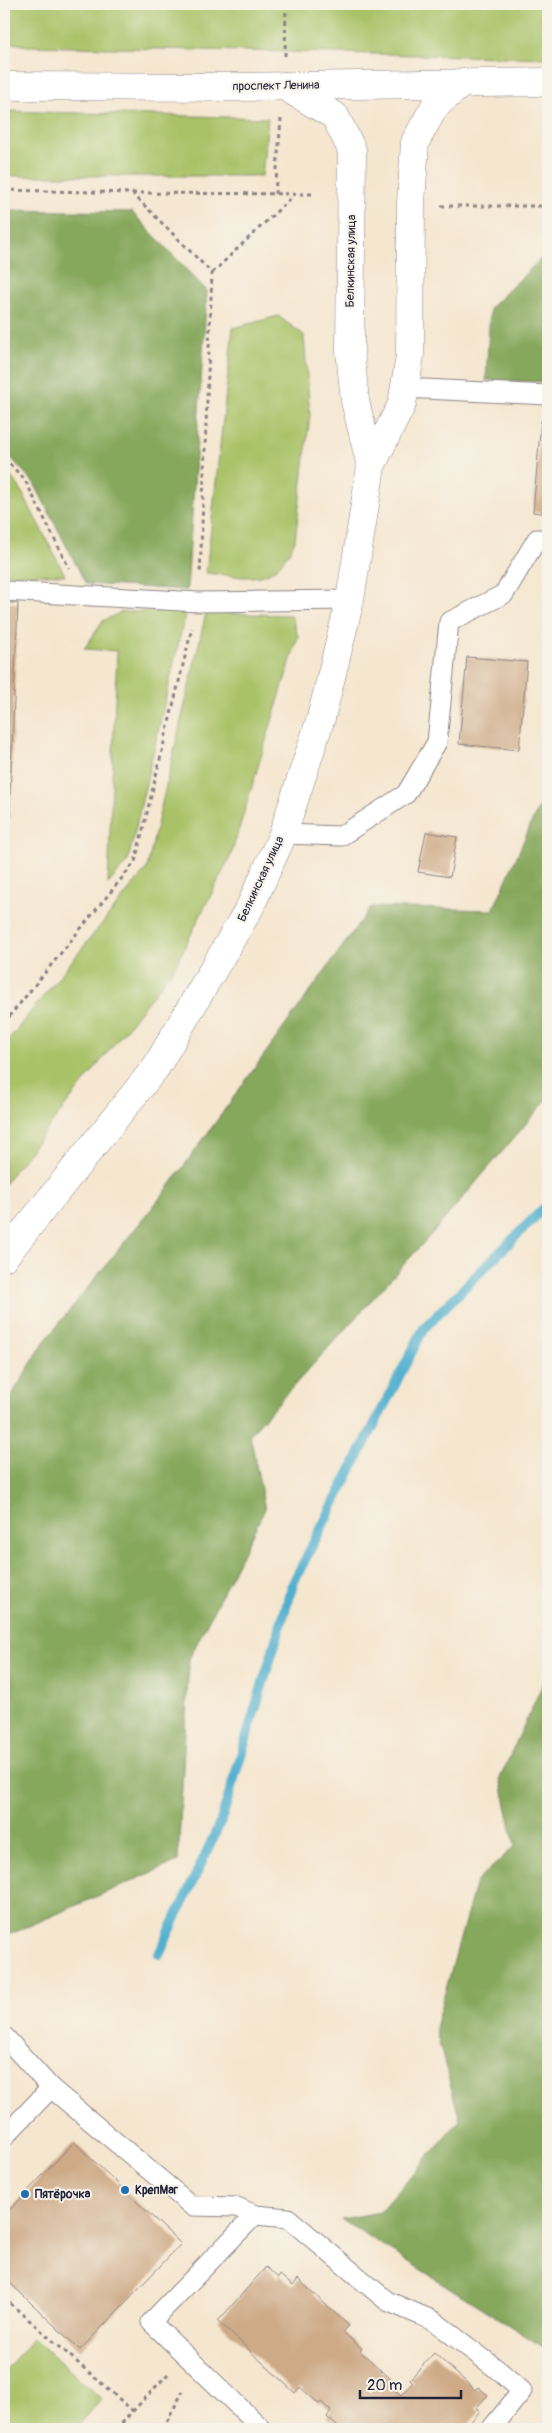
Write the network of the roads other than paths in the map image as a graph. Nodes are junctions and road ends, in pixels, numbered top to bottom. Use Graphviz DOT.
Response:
graph roads {
  1 [pos="463,82"];
  2 [pos="548,82"];
  3 [pos="7,85"];
  4 [pos="284,86"];
  5 [pos="404,388"];
  6 [pos="548,395"];
  7 [pos="371,466"];
  8 [pos="548,540"];
  9 [pos="4,591"];
  10 [pos="350,600"];
  11 [pos="283,834"];
  12 [pos="4,1257"];
  13 [pos="4,2036"];
  14 [pos="51,2088"];
  15 [pos="4,2137"];
  16 [pos="255,2215"];
  17 [pos="262,2429"];
  18 [pos="491,2429"];
  1 -- 2 [label="main road, проспект Ленина"];
  1 -- 4 [label="main road, проспект Ленина"];
  1 -- 5 [label="main road, Белкинская улица"];
  3 -- 4 [label="main road, проспект Ленина"];
  4 -- 7 [label="main road, Белкинская улица"];
  5 -- 6 [label="lane"];
  5 -- 7 [label="main road, Белкинская улица"];
  7 -- 10 [label="main road, Белкинская улица"];
  8 -- 11 [label="lane"];
  9 -- 10 [label="lane"];
  10 -- 11 [label="main road, Белкинская улица"];
  11 -- 12 [label="main road, Белкинская улица"];
  13 -- 14 [label="lane"];
  14 -- 15 [label="lane"];
  14 -- 16 [label="lane"];
  16 -- 17 [label="lane"];
  16 -- 18 [label="lane"];
}
